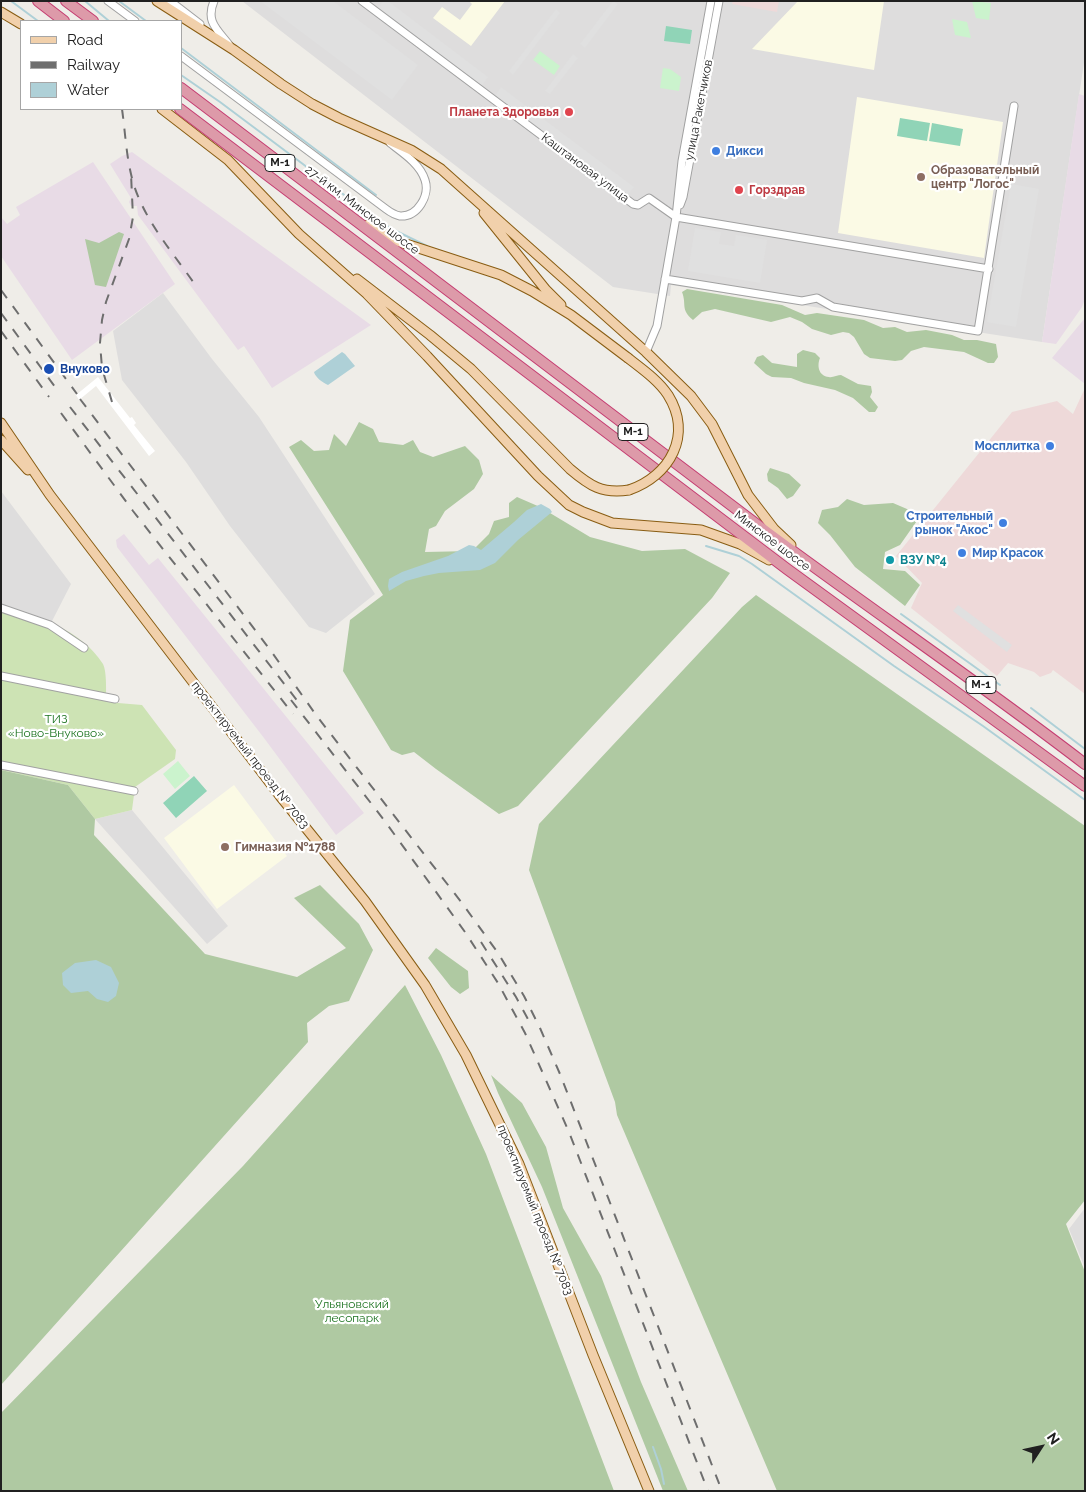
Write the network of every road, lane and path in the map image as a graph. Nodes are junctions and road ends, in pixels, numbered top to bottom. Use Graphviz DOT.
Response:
graph roads {
  1 [pos="38,1"];
  2 [pos="66,1"];
  3 [pos="108,1"];
  4 [pos="157,1"];
  5 [pos="170,1"];
  6 [pos="214,1"];
  7 [pos="362,1"];
  8 [pos="711,1"];
  9 [pos="720,1"];
  10 [pos="1,12"];
  11 [pos="63,20"];
  12 [pos="92,20"];
  13 [pos="133,20"];
  14 [pos="20,23"];
  15 [pos="234,50"];
  16 [pos="182,57"];
  17 [pos="182,89"];
  18 [pos="1014,106"];
  19 [pos="163,110"];
  20 [pos="181,110"];
  21 [pos="194,119"];
  22 [pos="380,135"];
  23 [pos="459,185"];
  24 [pos="335,206"];
  25 [pos="676,217"];
  26 [pos="290,225"];
  27 [pos="333,262"];
  28 [pos="989,269"];
  29 [pos="665,279"];
  30 [pos="456,298"];
  31 [pos="571,316"];
  32 [pos="646,352"];
  33 [pos="1,422"];
  34 [pos="1,440"];
  35 [pos="47,491"];
  36 [pos="810,564"];
  37 [pos="787,569"];
  38 [pos="1,608"];
  39 [pos="84,648"];
  40 [pos="1,676"];
  41 [pos="115,698"];
  42 [pos="1085,764"];
  43 [pos="1,765"];
  44 [pos="1085,786"];
  45 [pos="134,792"];
  46 [pos="649,1491"];
  1 -- 11 [label="highway"];
  2 -- 12 [label="highway"];
  3 -- 13 [label="street"];
  4 -- 15 [label="main road"];
  5 -- 15 [label="street"];
  6 -- 15 [label="street"];
  7 -- 25 [label="street, Каштановая улица"];
  8 -- 25 [label="street, улица Ракетчиков"];
  9 -- 25 [label="street, улица Ракетчиков"];
  10 -- 14 [label="main road"];
  15 -- 22 [label="main road"];
  16 -- 22 [label="street"];
  17 -- 24 [label="highway, 27-й км, Минское шоссе / М-1"];
  18 -- 28 [label="street"];
  19 -- 26 [label="main road"];
  20 -- 21 [label="highway, М-1"];
  21 -- 26 [label="main road"];
  21 -- 37 [label="highway, Минское шоссе / М-1"];
  22 -- 23 [label="main road"];
  23 -- 31 [label="main road"];
  23 -- 32 [label="main road"];
  24 -- 30 [label="highway, 27-й км, Минское шоссе / М-1"];
  24 -- 31 [label="main road"];
  25 -- 28 [label="street, Каштановая улица"];
  25 -- 29 [label="street, улица Ракетчиков"];
  26 -- 27 [label="main road"];
  27 -- 31 [label="main road, bridge"];
  27 -- 37 [label="main road"];
  28 -- 29 [label="street"];
  29 -- 32 [label="street, улица Ракетчиков"];
  30 -- 36 [label="highway, Минское шоссе / М-1"];
  32 -- 36 [label="main road"];
  33 -- 35 [label="main road, проектируемый проезд № 7083"];
  34 -- 35 [label="main road, проектируемый проезд № 7083"];
  35 -- 46 [label="main road, проектируемый проезд № 7083"];
  36 -- 42 [label="highway, Минское шоссе / М-1"];
  37 -- 44 [label="highway, Минское шоссе / М-1"];
  38 -- 39 [label="street"];
  40 -- 41 [label="street"];
  43 -- 45 [label="street"];
}
